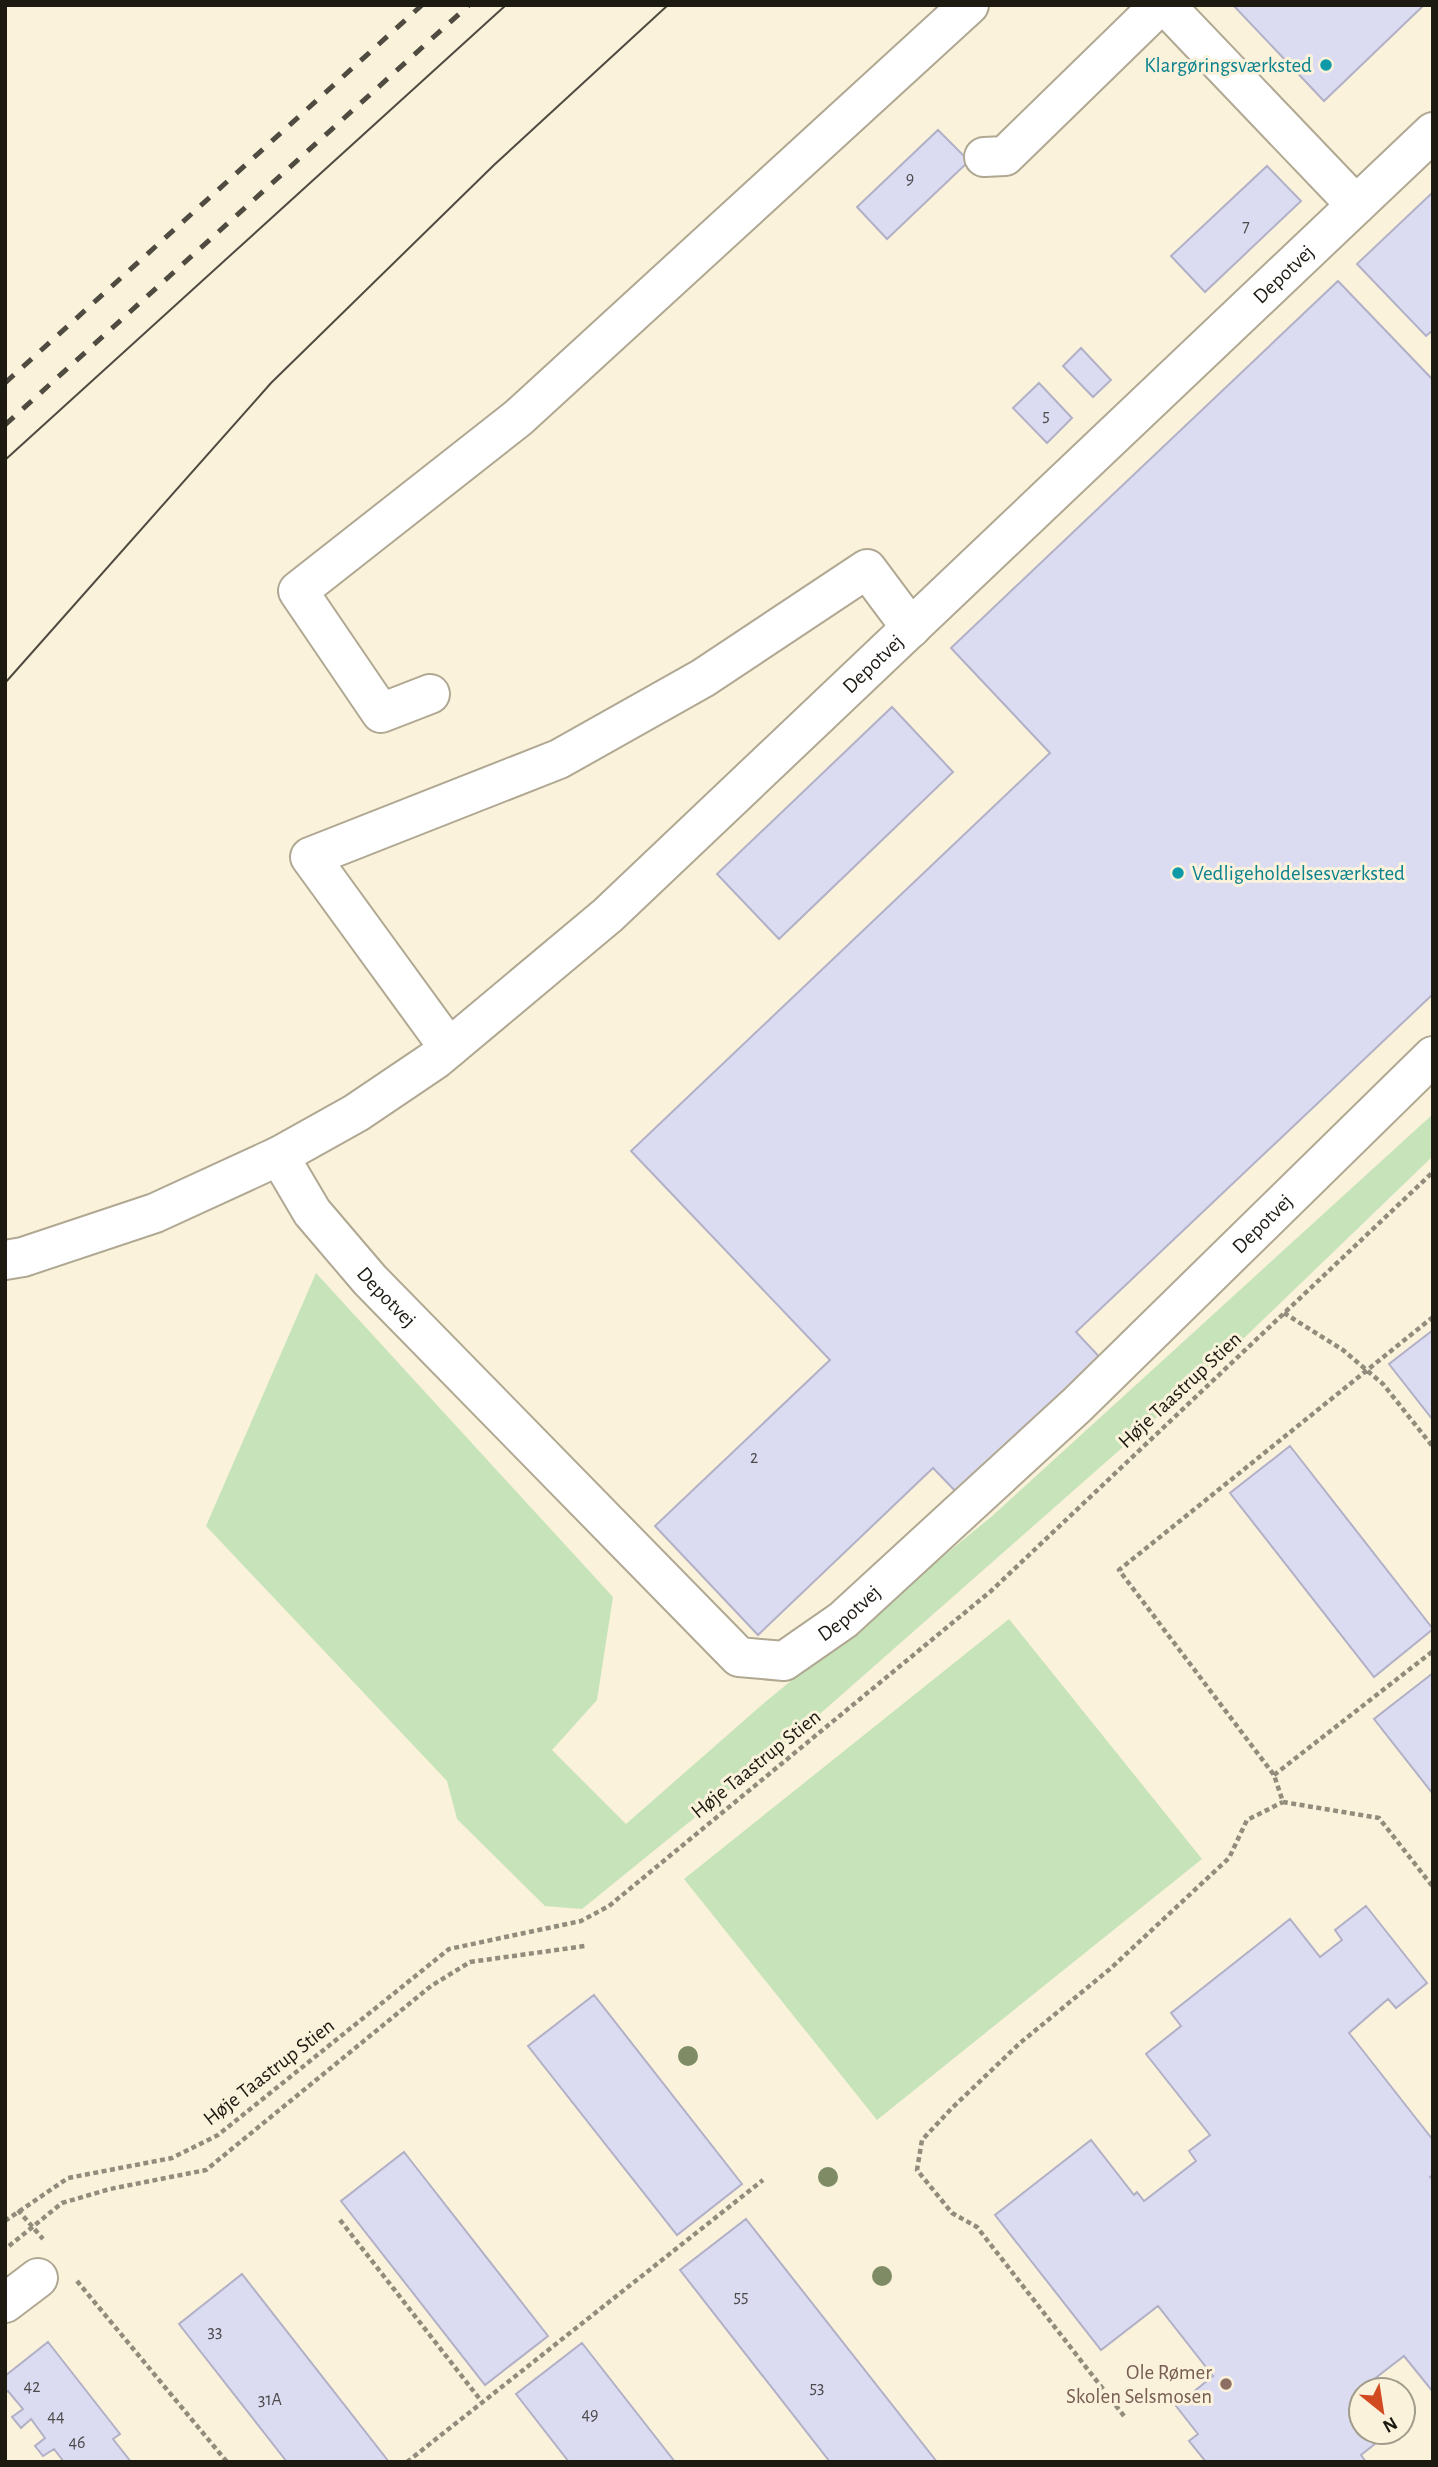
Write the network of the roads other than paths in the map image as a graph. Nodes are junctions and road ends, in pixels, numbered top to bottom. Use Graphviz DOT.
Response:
graph roads {
  1 [pos="969,5"];
  2 [pos="1163,5"];
  3 [pos="1433,132"];
  4 [pos="984,157"];
  5 [pos="1356,205"];
  6 [pos="911,628"];
  7 [pos="430,694"];
  8 [pos="449,1048"];
  9 [pos="1433,1056"];
  10 [pos="279,1156"];
  11 [pos="5,1260"];
  12 [pos="52,2266"];
  13 [pos="5,2303"];
  1 -- 7 [label="street"];
  2 -- 4 [label="street"];
  2 -- 5 [label="street"];
  3 -- 5 [label="street, Depotvej"];
  5 -- 6 [label="street, Depotvej"];
  6 -- 8 [label="street, Depotvej"];
  6 -- 8 [label="street"];
  8 -- 10 [label="street, Depotvej"];
  9 -- 10 [label="street, Depotvej"];
  10 -- 11 [label="street, Depotvej"];
  12 -- 13 [label="street"];
}
